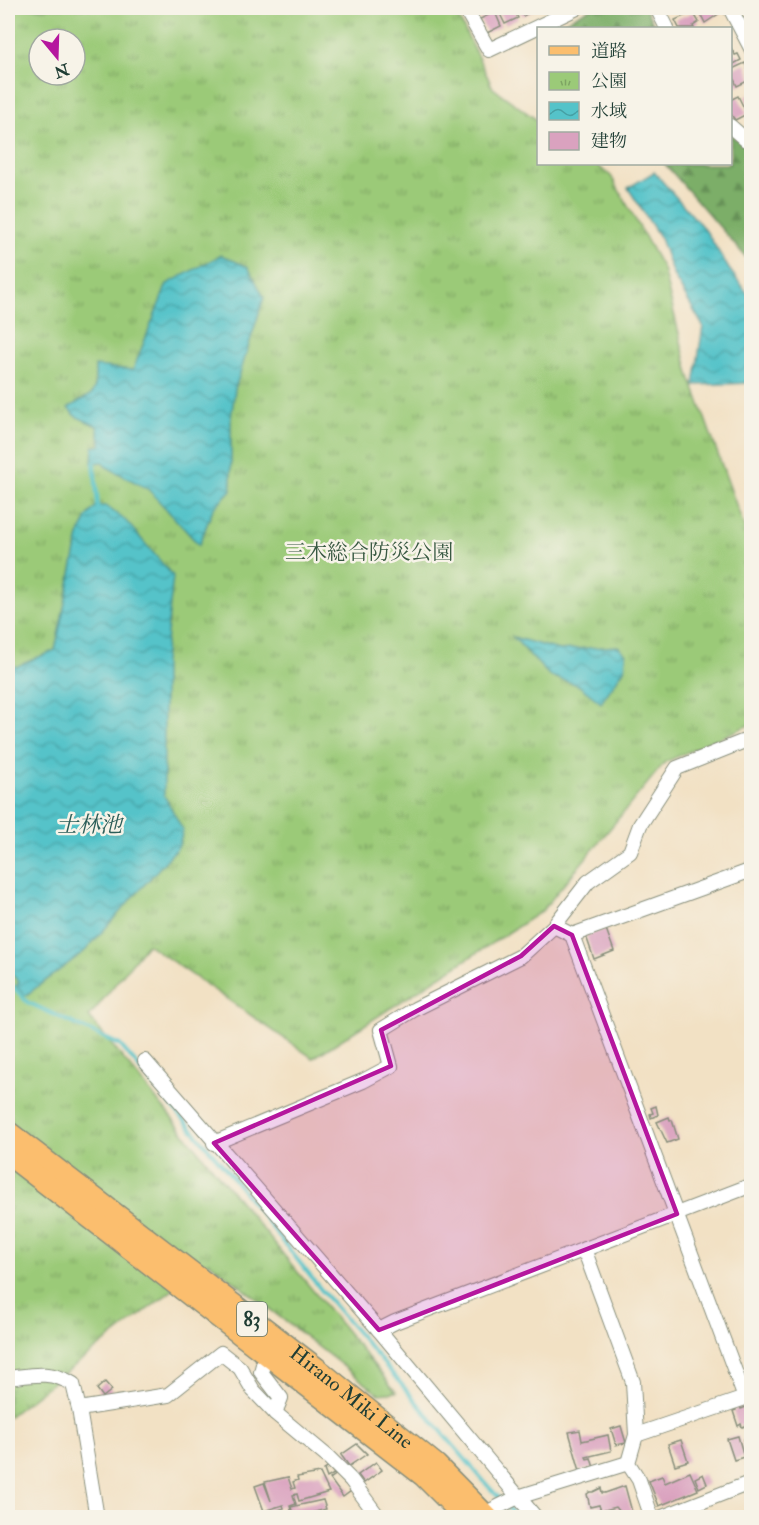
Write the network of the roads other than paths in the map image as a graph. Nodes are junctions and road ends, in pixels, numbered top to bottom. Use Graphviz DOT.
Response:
graph roads {
  1 [pos="465,8"];
  2 [pos="577,8"];
  3 [pos="657,8"];
  4 [pos="730,8"];
  5 [pos="537,27"];
  6 [pos="537,27"];
  7 [pos="666,27"];
  8 [pos="752,50"];
  9 [pos="732,128"];
  10 [pos="752,138"];
  11 [pos="752,738"];
  12 [pos="752,870"];
  13 [pos="554,926"];
  14 [pos="572,935"];
  15 [pos="145,1061"];
  16 [pos="8,1132"];
  17 [pos="214,1143"];
  18 [pos="8,1154"];
  19 [pos="752,1185"];
  20 [pos="677,1214"];
  21 [pos="584,1249"];
  22 [pos="379,1330"];
  23 [pos="266,1353"];
  24 [pos="8,1378"];
  25 [pos="748,1398"];
  26 [pos="79,1409"];
  27 [pos="275,1413"];
  28 [pos="636,1436"];
  29 [pos="628,1463"];
  30 [pos="752,1482"];
  31 [pos="518,1497"];
  32 [pos="479,1517"];
  33 [pos="97,1518"];
  34 [pos="378,1518"];
  35 [pos="536,1518"];
  36 [pos="652,1518"];
  37 [pos="660,1518"];
  1 -- 6 [label="street"];
  2 -- 5 [label="street"];
  3 -- 7 [label="street"];
  4 -- 8 [label="street"];
  9 -- 10 [label="street"];
  11 -- 13 [label="street"];
  12 -- 14 [label="street"];
  13 -- 14 [label="street"];
  13 -- 17 [label="street"];
  14 -- 20 [label="street"];
  15 -- 17 [label="street"];
  16 -- 32 [label="main road, Hirano Miki Line / 83"];
  17 -- 22 [label="street"];
  18 -- 23 [label="main road, Hirano Miki Line / 83"];
  19 -- 20 [label="street"];
  20 -- 21 [label="street"];
  20 -- 25 [label="street"];
  21 -- 22 [label="street"];
  21 -- 28 [label="street"];
  22 -- 31 [label="street"];
  23 -- 27 [label="street"];
  23 -- 32 [label="main road, Hirano Miki Line / 83"];
  24 -- 26 [label="street"];
  25 -- 28 [label="street"];
  26 -- 27 [label="street"];
  26 -- 33 [label="street"];
  27 -- 34 [label="street"];
  28 -- 29 [label="street"];
  29 -- 31 [label="street"];
  29 -- 36 [label="street"];
  30 -- 37 [label="street"];
  31 -- 32 [label="street"];
  31 -- 35 [label="street"];
}
